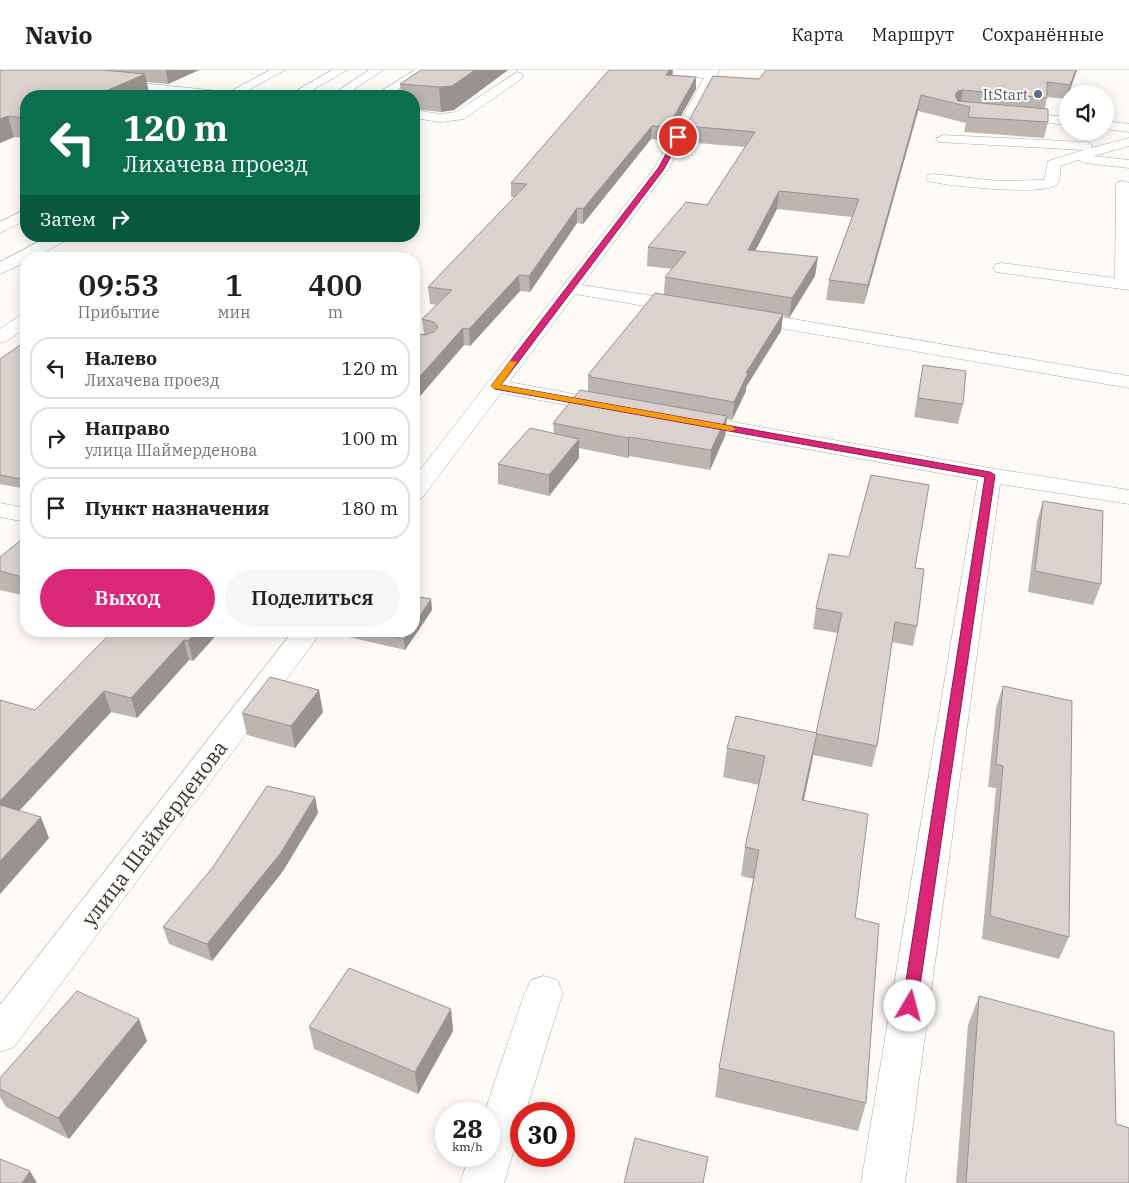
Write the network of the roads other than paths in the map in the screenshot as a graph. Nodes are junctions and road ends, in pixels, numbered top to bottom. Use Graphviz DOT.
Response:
graph roads {
  1 [pos="279,70"];
  2 [pos="341,70"];
  3 [pos="377,70"];
  4 [pos="423,70"];
  5 [pos="662,70"];
  6 [pos="712,73"];
  7 [pos="517,76"];
  8 [pos="98,83"];
  9 [pos="169,90"];
  10 [pos="241,90"];
  11 [pos="304,90"];
  12 [pos="345,90"];
  13 [pos="388,90"];
  14 [pos="420,115"];
  15 [pos="998,115"];
  16 [pos="1059,120"];
  17 [pos="1114,126"];
  18 [pos="1129,128"];
  19 [pos="943,139"];
  20 [pos="1129,142"];
  21 [pos="1106,148"];
  22 [pos="1071,157"];
  23 [pos="1129,164"];
  24 [pos="934,178"];
  25 [pos="1123,185"];
  26 [pos="20,217"];
  27 [pos="0,228"];
  28 [pos="52,242"];
  29 [pos="35,252"];
  30 [pos="1002,268"];
  31 [pos="1127,284"];
  32 [pos="570,288"];
  33 [pos="708,311"];
  34 [pos="727,314"];
  35 [pos="20,324"];
  36 [pos="0,337"];
  37 [pos="1129,382"];
  38 [pos="495,386"];
  39 [pos="631,411"];
  40 [pos="670,418"];
  41 [pos="990,475"];
  42 [pos="420,485"];
  43 [pos="1129,497"];
  44 [pos="0,510"];
  45 [pos="20,514"];
  46 [pos="303,637"];
  47 [pos="544,992"];
  48 [pos="0,1035"];
  49 [pos="482,1183"];
  50 [pos="883,1183"];
  1 -- 10 [label="street"];
  2 -- 11 [label="street"];
  3 -- 12 [label="street"];
  4 -- 13 [label="street"];
  5 -- 6 [label="street"];
  6 -- 32 [label="street"];
  7 -- 14 [label="street"];
  8 -- 9 [label="street"];
  15 -- 16 [label="street"];
  17 -- 18 [label="street"];
  19 -- 21 [label="street"];
  20 -- 21 [label="street"];
  21 -- 22 [label="street"];
  22 -- 23 [label="street"];
  22 -- 24 [label="street"];
  25 -- 31 [label="street"];
  26 -- 27 [label="street"];
  28 -- 29 [label="street"];
  30 -- 31 [label="street"];
  32 -- 33 [label="street"];
  32 -- 38 [label="street"];
  34 -- 37 [label="street"];
  35 -- 36 [label="street"];
  38 -- 39 [label="street"];
  38 -- 42 [label="street"];
  40 -- 41 [label="street"];
  41 -- 43 [label="street"];
  41 -- 50 [label="street"];
  44 -- 45 [label="street"];
  46 -- 48 [label="street, улица Шаймерденова"];
  47 -- 49 [label="street"];
}
